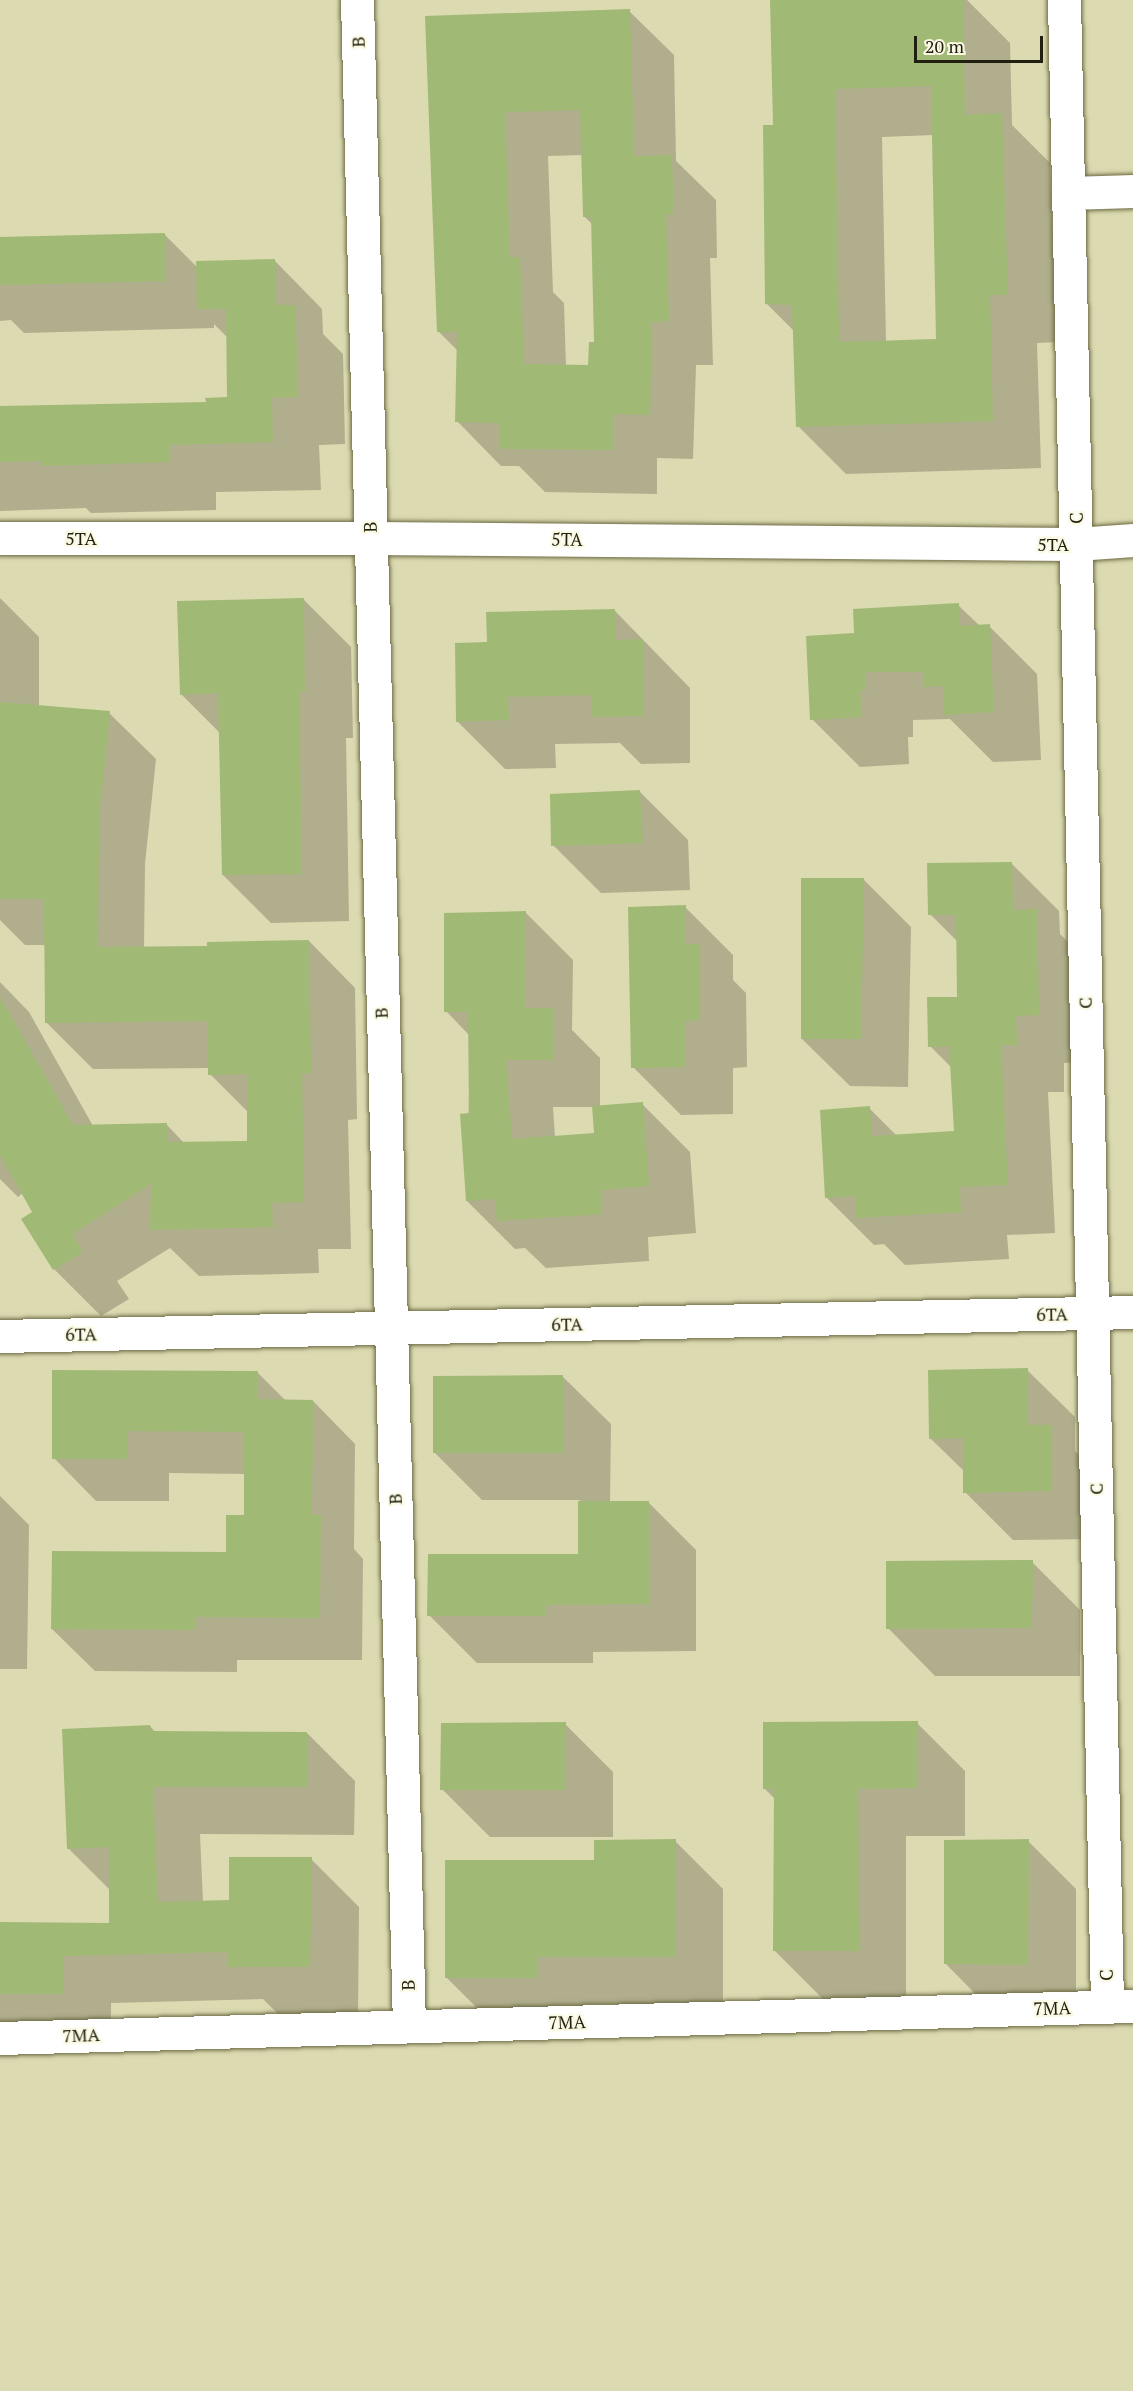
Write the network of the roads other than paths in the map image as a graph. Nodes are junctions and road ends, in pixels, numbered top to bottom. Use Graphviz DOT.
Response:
graph roads {
  1 [pos="357,0"];
  2 [pos="1064,0"];
  3 [pos="1133,191"];
  4 [pos="1069,194"];
  5 [pos="0,538"];
  6 [pos="370,538"];
  7 [pos="1133,540"];
  8 [pos="1076,544"];
  9 [pos="1133,1312"];
  10 [pos="1092,1313"];
  11 [pos="391,1328"];
  12 [pos="0,1336"];
  13 [pos="1120,2006"];
  14 [pos="409,2026"];
  15 [pos="0,2038"];
  1 -- 6 [label="street, B"];
  2 -- 4 [label="street, C"];
  3 -- 4 [label="street"];
  4 -- 8 [label="street, C"];
  5 -- 6 [label="street, 5TA"];
  6 -- 8 [label="street, 5TA"];
  6 -- 11 [label="street, B"];
  7 -- 8 [label="street, 5TA"];
  8 -- 10 [label="street, C"];
  9 -- 10 [label="street, 6TA"];
  10 -- 11 [label="street, 6TA"];
  10 -- 13 [label="street, C"];
  11 -- 12 [label="street, 6TA"];
  11 -- 14 [label="street, B"];
  13 -- 14 [label="street, 7MA"];
  14 -- 15 [label="street, 7MA"];
}
